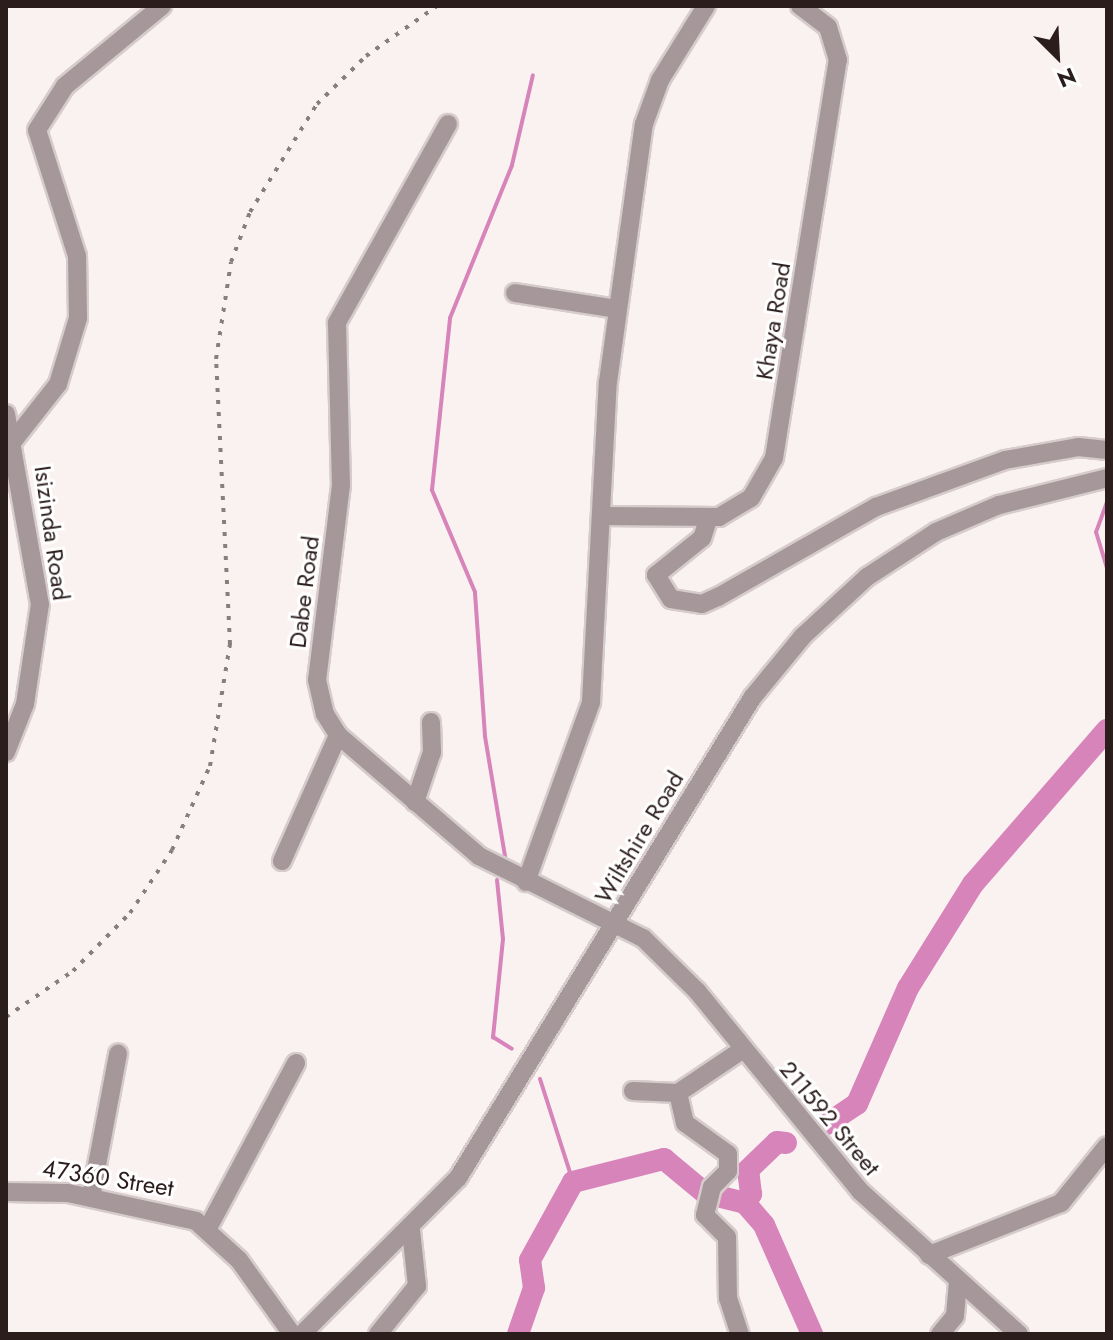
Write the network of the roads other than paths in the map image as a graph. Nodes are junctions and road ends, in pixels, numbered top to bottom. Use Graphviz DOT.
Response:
graph roads {
  1 [pos="162,6"];
  2 [pos="706,6"];
  3 [pos="800,6"];
  4 [pos="444,131"];
  5 [pos="515,293"];
  6 [pos="617,309"];
  7 [pos="6,414"];
  8 [pos="14,440"];
  9 [pos="1107,450"];
  10 [pos="1107,478"];
  11 [pos="601,516"];
  12 [pos="708,520"];
  13 [pos="431,722"];
  14 [pos="338,735"];
  15 [pos="6,752"];
  16 [pos="415,802"];
  17 [pos="282,861"];
  18 [pos="526,882"];
  19 [pos="618,921"];
  20 [pos="742,1050"];
  21 [pos="118,1054"];
  22 [pos="296,1063"];
  23 [pos="633,1091"];
  24 [pos="678,1093"];
  25 [pos="1103,1149"];
  26 [pos="6,1192"];
  27 [pos="91,1197"];
  28 [pos="208,1228"];
  29 [pos="411,1231"];
  30 [pos="929,1255"];
  31 [pos="958,1284"];
  32 [pos="292,1334"];
  33 [pos="302,1334"];
  34 [pos="378,1334"];
  35 [pos="740,1334"];
  36 [pos="940,1334"];
  37 [pos="1019,1334"];
  1 -- 8 [label="street"];
  2 -- 6 [label="street"];
  3 -- 12 [label="street, Khaya Road"];
  4 -- 14 [label="street, Dabe Road"];
  5 -- 6 [label="street"];
  6 -- 11 [label="street"];
  7 -- 8 [label="street, Isizinda Road"];
  8 -- 15 [label="street, Isizinda Road"];
  9 -- 12 [label="street"];
  10 -- 19 [label="street, Wiltshire Road"];
  11 -- 12 [label="street, Khaya Road"];
  11 -- 18 [label="street"];
  13 -- 16 [label="street"];
  14 -- 16 [label="street, Dabe Road"];
  14 -- 17 [label="street"];
  16 -- 18 [label="street, Dabe Road"];
  18 -- 19 [label="street, Dabe Road"];
  19 -- 20 [label="street, 211592 Street"];
  19 -- 29 [label="street, Wiltshire Road"];
  20 -- 24 [label="street"];
  20 -- 30 [label="street, 211592 Street"];
  21 -- 27 [label="street"];
  22 -- 28 [label="street"];
  23 -- 24 [label="street"];
  24 -- 35 [label="street"];
  25 -- 30 [label="street"];
  26 -- 27 [label="street, 47360 Street"];
  27 -- 28 [label="street, 47360 Street"];
  28 -- 32 [label="street, 47360 Street"];
  29 -- 33 [label="street, Wiltshire Road"];
  29 -- 34 [label="street"];
  30 -- 31 [label="street, 211592 Street"];
  31 -- 36 [label="street"];
  31 -- 37 [label="street, 211592 Street"];
}
